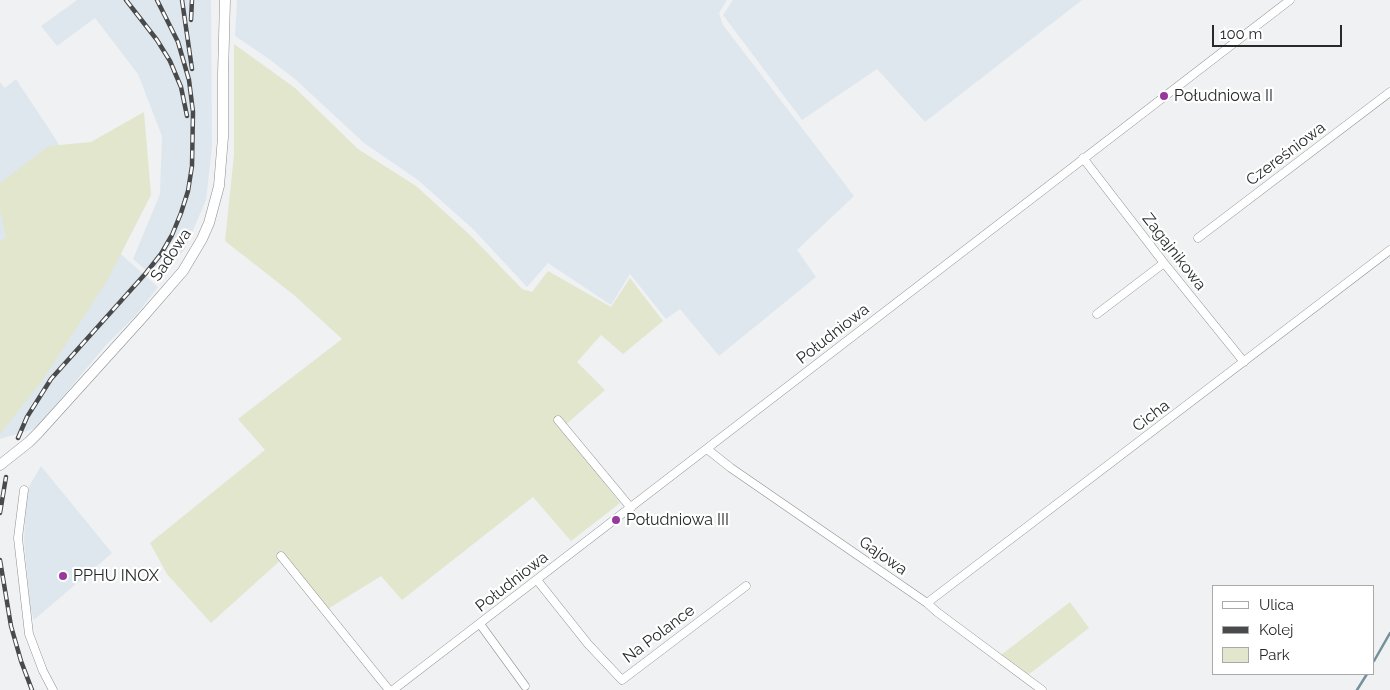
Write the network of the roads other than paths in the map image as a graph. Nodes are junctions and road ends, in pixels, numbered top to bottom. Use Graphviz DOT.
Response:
graph roads {
  1 [pos="225,0"];
  2 [pos="1290,0"];
  3 [pos="1390,92"];
  4 [pos="1083,158"];
  5 [pos="1198,238"];
  6 [pos="1390,250"];
  7 [pos="1164,263"];
  8 [pos="1096,314"];
  9 [pos="1244,362"];
  10 [pos="558,420"];
  11 [pos="707,449"];
  12 [pos="0,465"];
  13 [pos="24,490"];
  14 [pos="631,508"];
  15 [pos="281,556"];
  16 [pos="537,580"];
  17 [pos="746,586"];
  18 [pos="927,603"];
  19 [pos="480,624"];
  20 [pos="525,686"];
  21 [pos="53,690"];
  22 [pos="391,690"];
  23 [pos="1042,690"];
  1 -- 12 [label="street, Sadowa"];
  2 -- 4 [label="street, Południowa"];
  3 -- 5 [label="street, Czereśniowa"];
  4 -- 7 [label="street, Zagajnikowa"];
  4 -- 11 [label="street, Południowa"];
  6 -- 9 [label="street, Cicha"];
  7 -- 8 [label="street"];
  7 -- 9 [label="street, Zagajnikowa"];
  9 -- 18 [label="street, Cicha"];
  10 -- 14 [label="street"];
  11 -- 14 [label="street, Południowa"];
  11 -- 18 [label="street, Gajowa"];
  13 -- 21 [label="street"];
  14 -- 16 [label="street, Południowa"];
  15 -- 22 [label="street"];
  16 -- 17 [label="street, Na Polance"];
  16 -- 19 [label="street, Południowa"];
  18 -- 23 [label="street, Gajowa"];
  19 -- 20 [label="street"];
  19 -- 22 [label="street, Południowa"];
}
